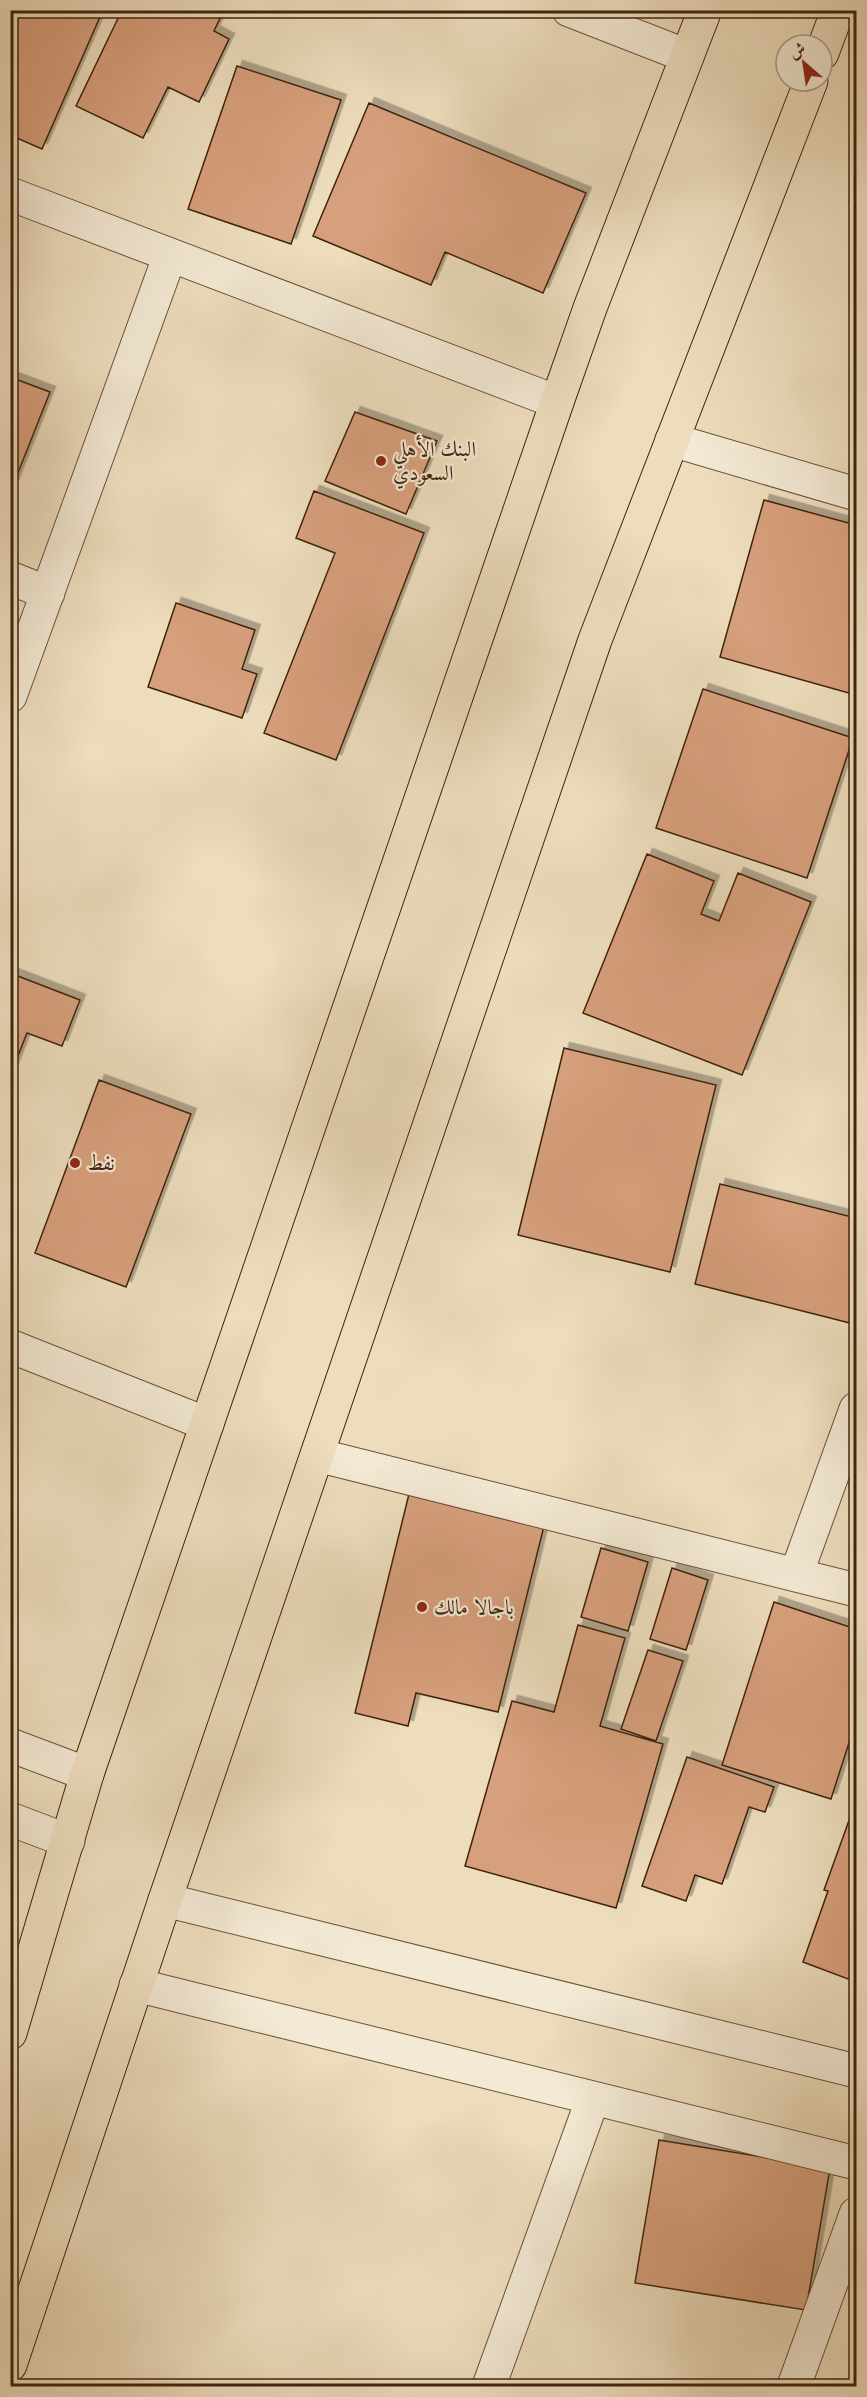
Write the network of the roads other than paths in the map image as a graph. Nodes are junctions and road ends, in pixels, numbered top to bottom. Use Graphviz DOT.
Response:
graph roads {
  1 [pos="569,10"];
  2 [pos="705,10"];
  3 [pos="838,10"];
  4 [pos="829,33"];
  5 [pos="687,56"];
  6 [pos="806,93"];
  7 [pos="10,194"];
  8 [pos="170,255"];
  9 [pos="557,402"];
  10 [pos="672,440"];
  11 [pos="856,494"];
  12 [pos="10,578"];
  13 [pos="48,593"];
  14 [pos="10,696"];
  15 [pos="10,1346"];
  16 [pos="856,1409"];
  17 [pos="207,1424"];
  18 [pos="317,1455"];
  19 [pos="796,1575"];
  20 [pos="856,1590"];
  21 [pos="10,1745"];
  22 [pos="87,1774"];
  23 [pos="10,1819"];
  24 [pos="68,1840"];
  25 [pos="165,1900"];
  26 [pos="136,1985"];
  27 [pos="10,2033"];
  28 [pos="856,2071"];
  29 [pos="593,2098"];
  30 [pos="856,2163"];
  31 [pos="856,2214"];
  32 [pos="10,2365"];
  33 [pos="489,2386"];
  34 [pos="794,2386"];
  1 -- 5 [label="street"];
  2 -- 5 [label="main road"];
  3 -- 4 [label="main road"];
  5 -- 9 [label="main road"];
  6 -- 10 [label="main road"];
  7 -- 8 [label="street"];
  8 -- 9 [label="street"];
  8 -- 13 [label="street"];
  9 -- 17 [label="main road"];
  10 -- 11 [label="street"];
  10 -- 18 [label="main road"];
  12 -- 13 [label="street"];
  13 -- 14 [label="street"];
  15 -- 17 [label="street"];
  16 -- 19 [label="street"];
  17 -- 22 [label="main road"];
  18 -- 19 [label="street"];
  18 -- 25 [label="main road"];
  19 -- 20 [label="street"];
  21 -- 22 [label="street"];
  22 -- 24 [label="main road"];
  23 -- 24 [label="street"];
  24 -- 27 [label="main road"];
  25 -- 26 [label="main road"];
  25 -- 28 [label="street"];
  26 -- 29 [label="street"];
  26 -- 32 [label="main road"];
  29 -- 30 [label="street"];
  29 -- 33 [label="street"];
  31 -- 34 [label="street"];
}
